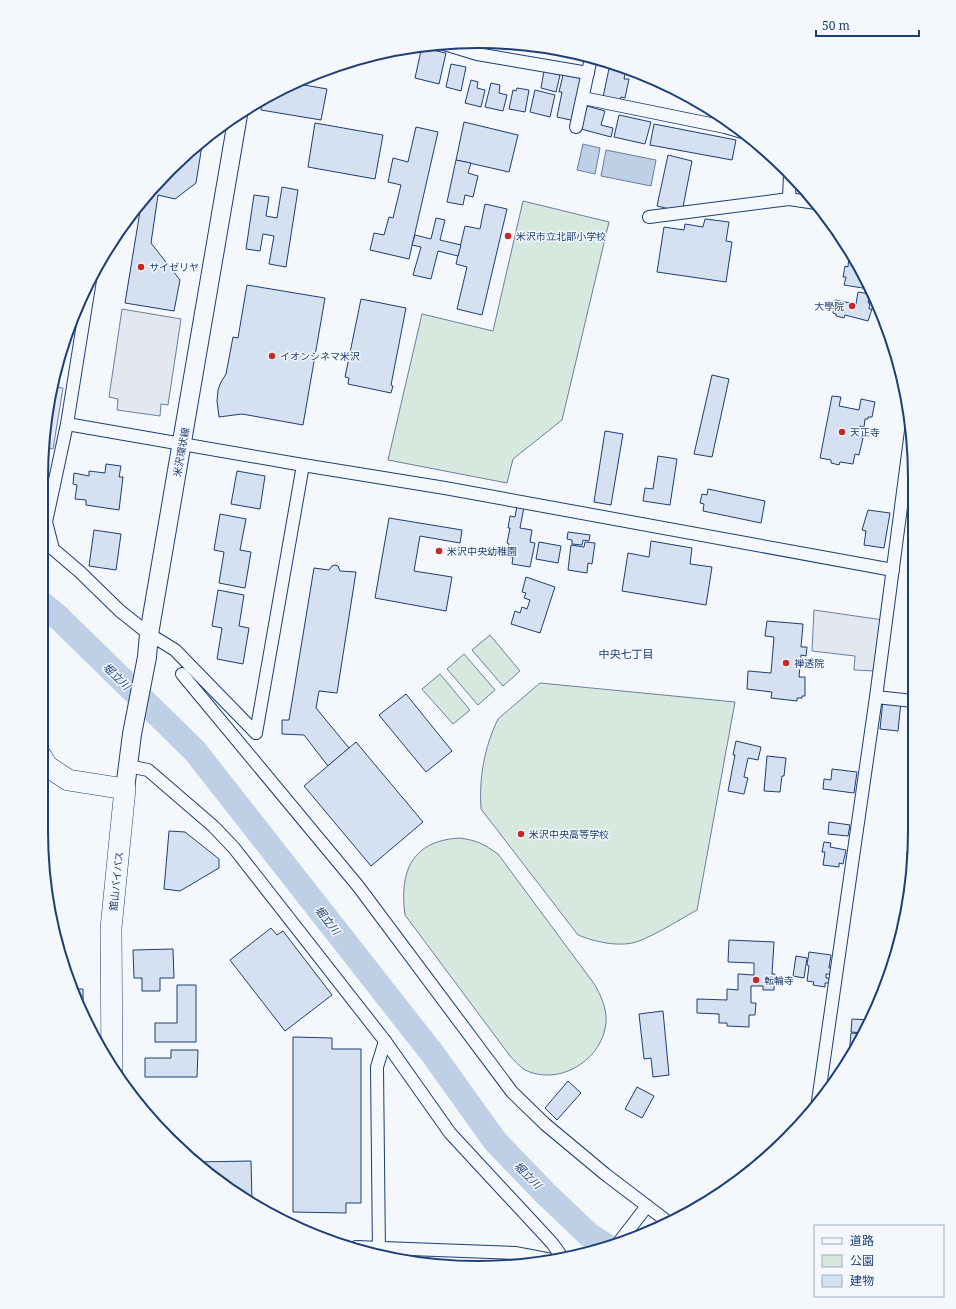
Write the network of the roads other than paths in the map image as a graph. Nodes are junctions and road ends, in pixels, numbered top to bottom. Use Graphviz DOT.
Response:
graph roads {
  1 [pos="460,49"];
  2 [pos="590,63"];
  3 [pos="588,73"];
  4 [pos="583,98"];
  5 [pos="237,122"];
  6 [pos="576,127"];
  7 [pos="727,128"];
  8 [pos="790,182"];
  9 [pos="789,199"];
  10 [pos="807,202"];
  11 [pos="649,217"];
  12 [pos="87,300"];
  13 [pos="66,424"];
  14 [pos="182,444"];
  15 [pos="907,459"];
  16 [pos="303,465"];
  17 [pos="48,500"];
  18 [pos="48,535"];
  19 [pos="893,570"];
  20 [pos="149,634"];
  21 [pos="182,674"];
  22 [pos="876,697"];
  23 [pos="908,700"];
  24 [pos="128,766"];
  25 [pos="48,767"];
  26 [pos="125,789"];
  27 [pos="385,1041"];
  28 [pos="112,1056"];
  29 [pos="819,1093"];
  30 [pos="647,1206"];
  31 [pos="664,1219"];
  32 [pos="625,1235"];
  33 [pos="379,1249"];
  34 [pos="387,1251"];
  35 [pos="559,1253"];
  36 [pos="535,1257"];
  1 -- 3 [label="street"];
  2 -- 3 [label="street"];
  3 -- 4 [label="street"];
  4 -- 6 [label="street"];
  4 -- 7 [label="street"];
  5 -- 14 [label="main road, 米沢環状線"];
  8 -- 9 [label="street"];
  9 -- 10 [label="street"];
  9 -- 11 [label="street"];
  12 -- 13 [label="street"];
  13 -- 14 [label="street"];
  13 -- 17 [label="street"];
  14 -- 16 [label="street"];
  14 -- 20 [label="main road, 米沢環状線"];
  15 -- 19 [label="street"];
  16 -- 19 [label="street"];
  16 -- 20 [label="street"];
  18 -- 20 [label="street"];
  19 -- 22 [label="street"];
  20 -- 24 [label="main road, 米沢環状線"];
  21 -- 30 [label="street"];
  22 -- 23 [label="street"];
  22 -- 29 [label="street"];
  24 -- 26 [label="main road, 米沢環状線"];
  24 -- 27 [label="street"];
  25 -- 26 [label="highway"];
  26 -- 28 [label="highway, 舘山バイパス"];
  27 -- 33 [label="street"];
  27 -- 35 [label="street"];
  30 -- 31 [label="street"];
  30 -- 32 [label="street"];
  34 -- 36 [label="street"];
}
